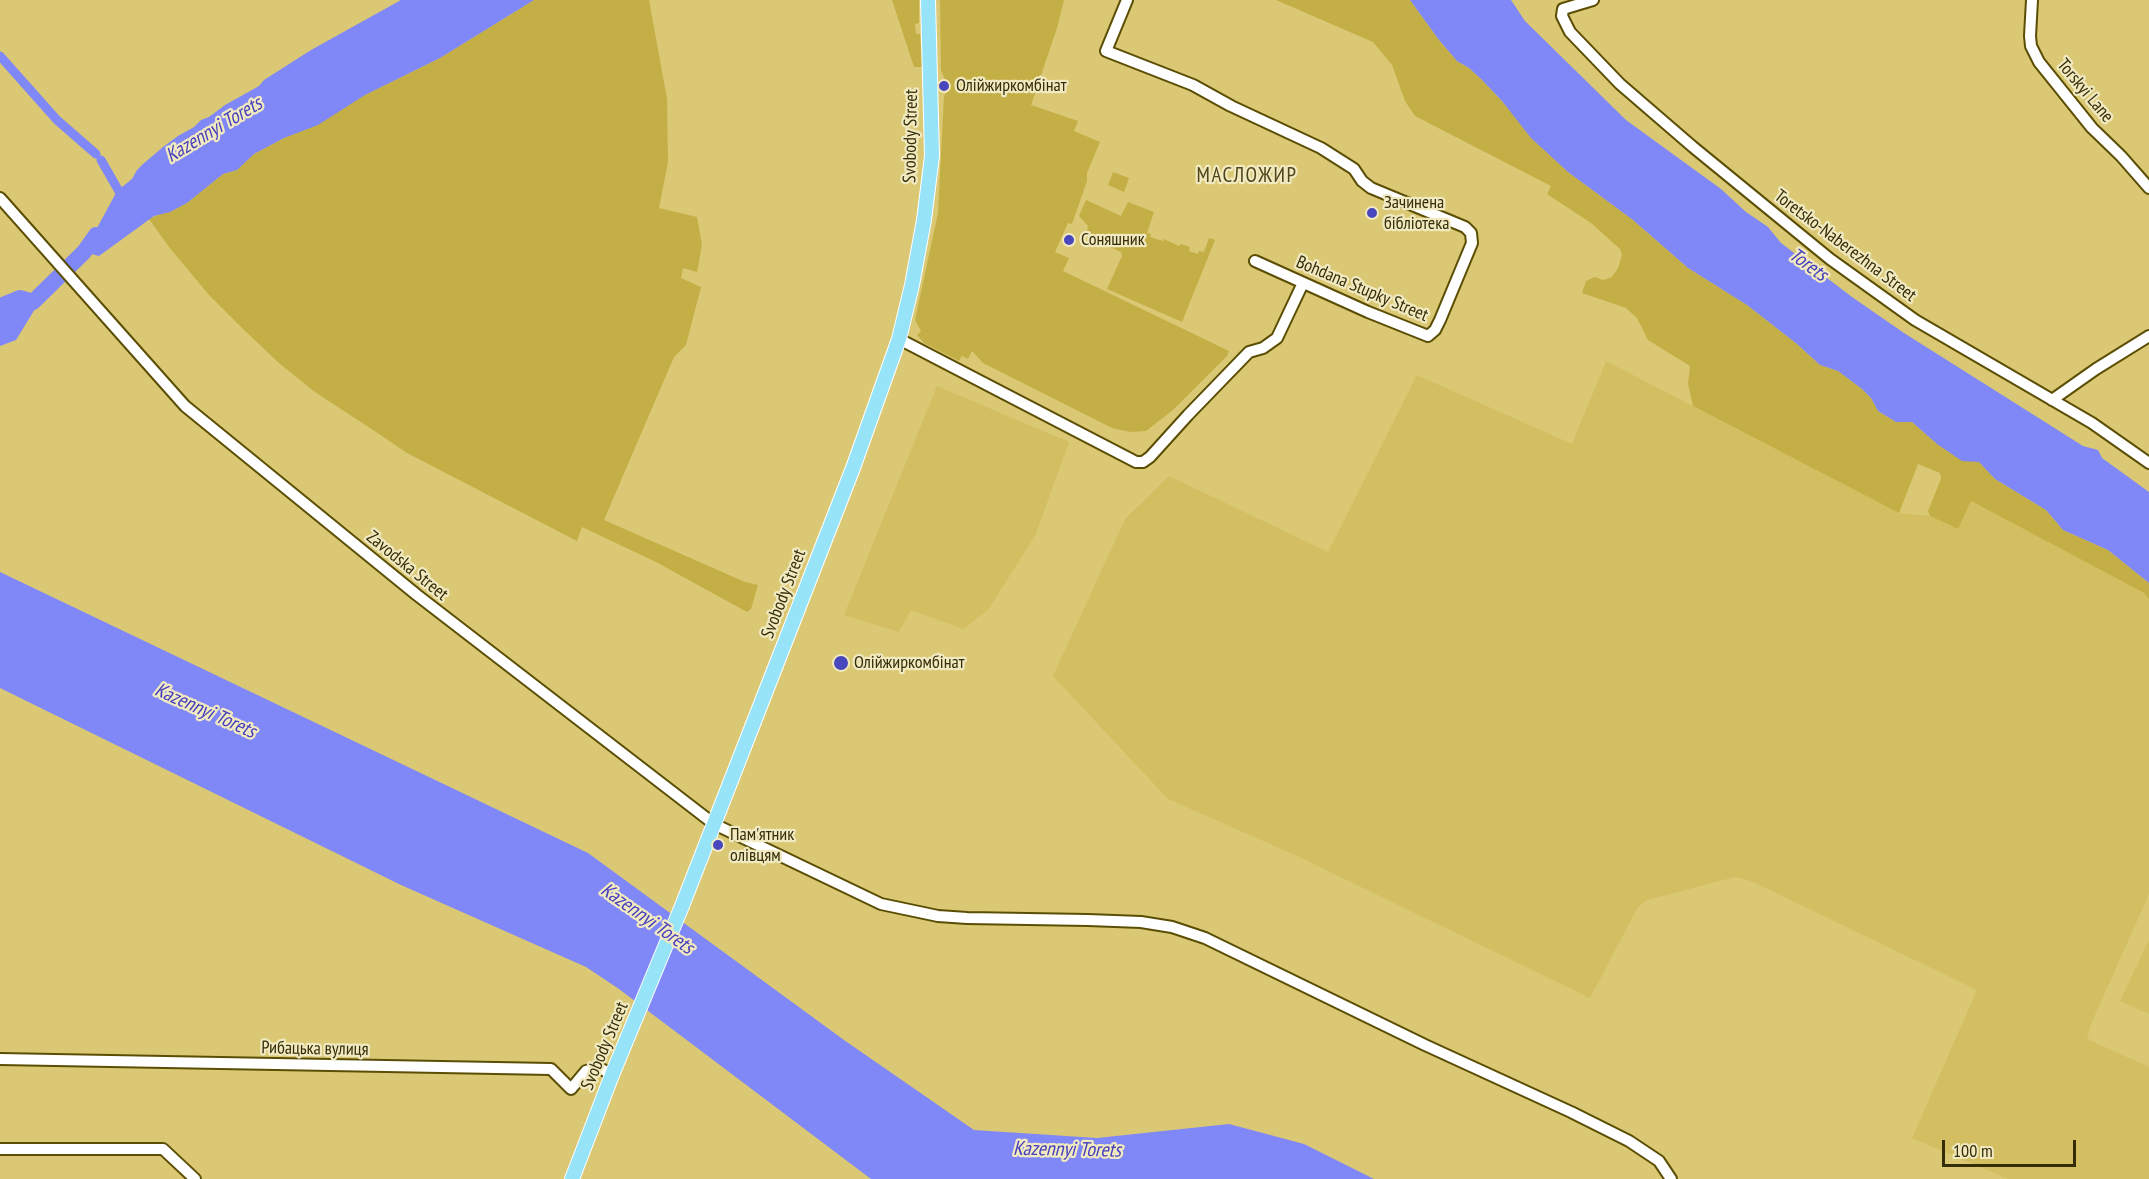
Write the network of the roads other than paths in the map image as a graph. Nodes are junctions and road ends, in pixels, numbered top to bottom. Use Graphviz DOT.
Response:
graph roads {
  1 [pos="928,0"];
  2 [pos="1127,0"];
  3 [pos="1593,0"];
  4 [pos="2032,0"];
  5 [pos="2149,188"];
  6 [pos="0,198"];
  7 [pos="1255,261"];
  8 [pos="1303,283"];
  9 [pos="2149,336"];
  10 [pos="899,339"];
  11 [pos="2052,400"];
  12 [pos="2149,463"];
  13 [pos="714,824"];
  14 [pos="0,1059"];
  15 [pos="612,1075"];
  16 [pos="0,1149"];
  17 [pos="195,1179"];
  18 [pos="572,1179"];
  19 [pos="1671,1179"];
  1 -- 10 [label="main road, Svobody Street"];
  2 -- 8 [label="street, Bohdana Stupky Street"];
  3 -- 11 [label="street, Toretsko-Naberezhna Street"];
  4 -- 5 [label="street, Torskyi Lane"];
  6 -- 13 [label="street, Zavodska Street"];
  7 -- 8 [label="street, Bohdana Stupky Street"];
  8 -- 10 [label="street"];
  9 -- 11 [label="street"];
  10 -- 13 [label="main road, Svobody Street"];
  11 -- 12 [label="street, Toretsko-Naberezhna Street"];
  13 -- 15 [label="main road, Svobody Street"];
  13 -- 19 [label="street, Zavodska Street"];
  14 -- 15 [label="street, Рибацька вулиця"];
  15 -- 18 [label="main road, Svobody Street"];
  16 -- 17 [label="street"];
}
